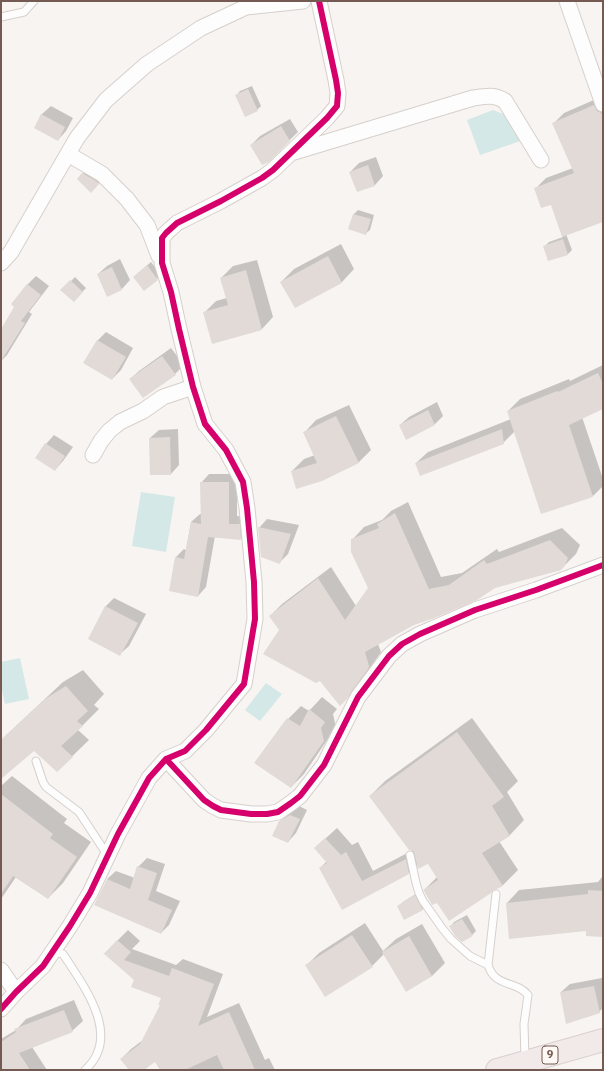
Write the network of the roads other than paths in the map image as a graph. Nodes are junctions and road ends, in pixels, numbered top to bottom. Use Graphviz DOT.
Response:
graph roads {
  1 [pos="34,1"];
  2 [pos="303,1"];
  3 [pos="319,1"];
  4 [pos="567,1"];
  5 [pos="244,4"];
  6 [pos="1,17"];
  7 [pos="603,104"];
  8 [pos="291,153"];
  9 [pos="68,154"];
  10 [pos="541,160"];
  11 [pos="162,262"];
  12 [pos="1,263"];
  13 [pos="193,387"];
  14 [pos="93,454"];
  15 [pos="603,565"];
  16 [pos="166,759"];
  17 [pos="36,761"];
  18 [pos="410,855"];
  19 [pos="108,856"];
  20 [pos="496,894"];
  21 [pos="52,952"];
  22 [pos="488,965"];
  23 [pos="1,970"];
  24 [pos="16,992"];
  25 [pos="1,1009"];
  26 [pos="603,1040"];
  27 [pos="519,1064"];
  28 [pos="85,1070"];
  29 [pos="497,1070"];
  1 -- 6 [label="lane"];
  2 -- 5 [label="street"];
  3 -- 8 [label="street"];
  4 -- 7 [label="street"];
  5 -- 9 [label="street"];
  8 -- 10 [label="street"];
  8 -- 11 [label="street"];
  9 -- 11 [label="street"];
  9 -- 12 [label="street"];
  11 -- 13 [label="street"];
  13 -- 14 [label="street"];
  13 -- 16 [label="street"];
  15 -- 16 [label="street"];
  16 -- 19 [label="street"];
  17 -- 19 [label="lane"];
  18 -- 22 [label="lane"];
  19 -- 21 [label="street"];
  20 -- 22 [label="lane"];
  21 -- 24 [label="street"];
  21 -- 28 [label="lane"];
  22 -- 27 [label="lane"];
  23 -- 24 [label="street"];
  24 -- 25 [label="street"];
  26 -- 27 [label="highway, 9"];
  27 -- 29 [label="highway, 9"];
}
